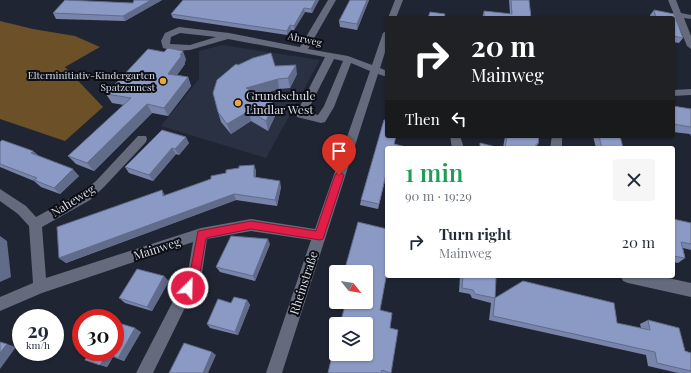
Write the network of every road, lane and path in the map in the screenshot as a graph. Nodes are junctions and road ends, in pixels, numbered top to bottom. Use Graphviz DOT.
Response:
graph roads {
  1 [pos="332,0"];
  2 [pos="399,0"];
  3 [pos="672,0"];
  4 [pos="679,15"];
  5 [pos="393,16"];
  6 [pos="691,17"];
  7 [pos="229,36"];
  8 [pos="385,39"];
  9 [pos="691,46"];
  10 [pos="303,49"];
  11 [pos="332,56"];
  12 [pos="348,60"];
  13 [pos="374,69"];
  14 [pos="385,73"];
  15 [pos="691,92"];
  16 [pos="675,93"];
  17 [pos="142,139"];
  18 [pos="0,194"];
  19 [pos="35,224"];
  20 [pos="201,234"];
  21 [pos="320,236"];
  22 [pos="637,278"];
  23 [pos="40,288"];
  24 [pos="691,290"];
  25 [pos="0,304"];
  26 [pos="144,373"];
  27 [pos="274,373"];
  1 -- 10 [label="street"];
  2 -- 5 [label="street"];
  3 -- 4 [label="street"];
  4 -- 6 [label="street"];
  4 -- 9 [label="street"];
  7 -- 7 [label="street, Ahrweg"];
  7 -- 10 [label="street, Ahrweg"];
  8 -- 13 [label="street, Rheinstraße"];
  10 -- 11 [label="street, Ahrweg"];
  11 -- 12 [label="street, Ahrweg"];
  11 -- 12 [label="street"];
  12 -- 13 [label="street, Ahrweg"];
  13 -- 14 [label="street, Ahrweg"];
  13 -- 21 [label="street, Rheinstraße"];
  15 -- 16 [label="street"];
  17 -- 19 [label="street, Naheweg"];
  18 -- 19 [label="street"];
  19 -- 23 [label="street"];
  20 -- 21 [label="street, Mainweg"];
  20 -- 23 [label="street, Mainweg"];
  20 -- 26 [label="street"];
  21 -- 27 [label="street, Rheinstraße"];
  22 -- 24 [label="street"];
  23 -- 25 [label="street, Mainweg"];
}
